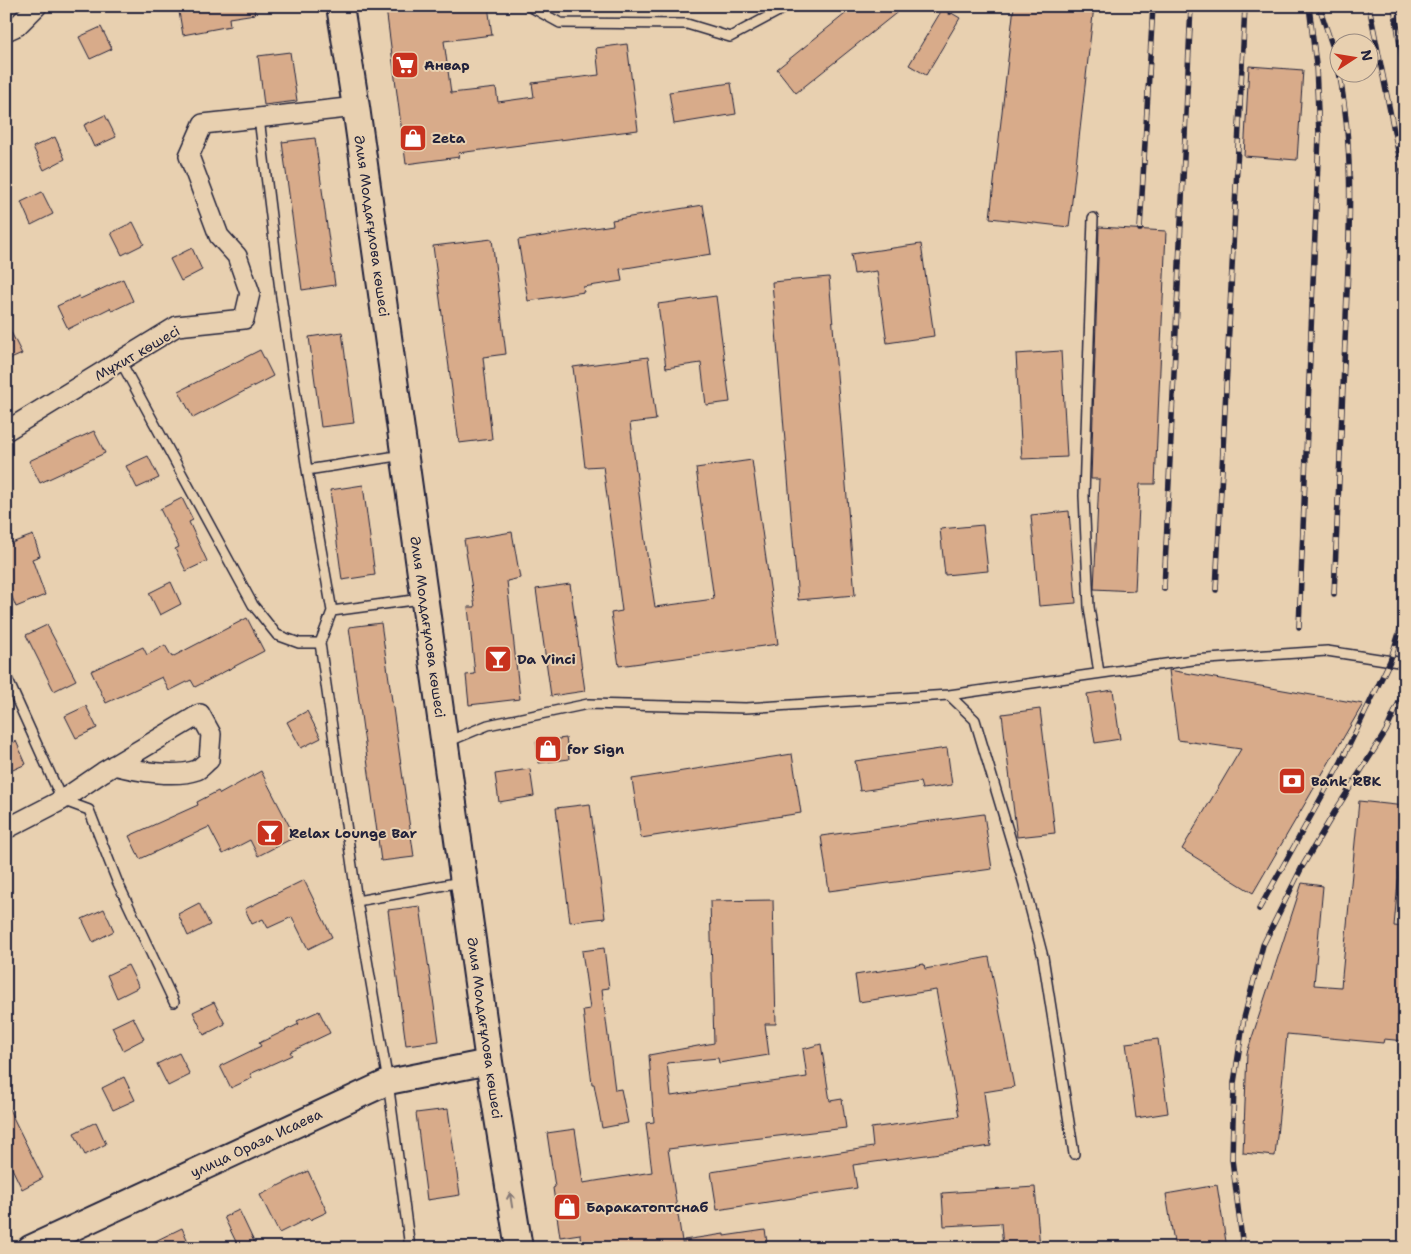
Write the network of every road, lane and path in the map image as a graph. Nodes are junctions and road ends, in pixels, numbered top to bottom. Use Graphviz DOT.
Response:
graph roads {
  1 [pos="37,6"];
  2 [pos="340,6"];
  3 [pos="529,6"];
  4 [pos="788,6"];
  5 [pos="6,31"];
  6 [pos="356,107"];
  7 [pos="259,118"];
  8 [pos="1093,218"];
  9 [pos="121,362"];
  10 [pos="6,431"];
  11 [pos="404,455"];
  12 [pos="307,470"];
  13 [pos="424,599"];
  14 [pos="332,611"];
  15 [pos="320,644"];
  16 [pos="1405,663"];
  17 [pos="1099,673"];
  18 [pos="6,676"];
  19 [pos="949,695"];
  20 [pos="444,743"];
  21 [pos="114,765"];
  22 [pos="62,800"];
  23 [pos="6,830"];
  24 [pos="464,882"];
  25 [pos="357,901"];
  26 [pos="174,1002"];
  27 [pos="489,1062"];
  28 [pos="388,1082"];
  29 [pos="1074,1154"];
  30 [pos="30,1248"];
  31 [pos="410,1248"];
  32 [pos="519,1248"];
  1 -- 5 [label="street"];
  2 -- 6 [label="main road, Әлия Молдағұлова көшесі"];
  3 -- 4 [label="lane"];
  6 -- 7 [label="street, Мұхит көшесі"];
  6 -- 11 [label="main road, Әлия Молдағұлова көшесі"];
  7 -- 9 [label="street, Мұхит көшесі"];
  7 -- 12 [label="lane"];
  8 -- 17 [label="lane"];
  9 -- 10 [label="street, Мұхит көшесі"];
  9 -- 15 [label="lane"];
  11 -- 12 [label="lane"];
  11 -- 13 [label="main road, Әлия Молдағұлова көшесі"];
  12 -- 14 [label="lane"];
  13 -- 14 [label="lane"];
  13 -- 20 [label="main road, Әлия Молдағұлова көшесі"];
  14 -- 15 [label="lane"];
  15 -- 25 [label="lane"];
  16 -- 17 [label="lane"];
  17 -- 19 [label="lane"];
  18 -- 22 [label="lane"];
  19 -- 20 [label="lane"];
  19 -- 29 [label="lane"];
  20 -- 24 [label="main road, Әлия Молдағұлова көшесі"];
  21 -- 21 [label="street"];
  21 -- 22 [label="street"];
  22 -- 23 [label="street"];
  22 -- 26 [label="lane"];
  24 -- 25 [label="lane"];
  24 -- 27 [label="main road, Әлия Молдағұлова көшесі"];
  25 -- 28 [label="lane"];
  27 -- 28 [label="street, улица Ораза Исаева"];
  32 -- 27 [label="main road, Әлия Молдағұлова көшесі, one-way"];
  28 -- 30 [label="street, улица Ораза Исаева"];
  28 -- 31 [label="lane"];
}
